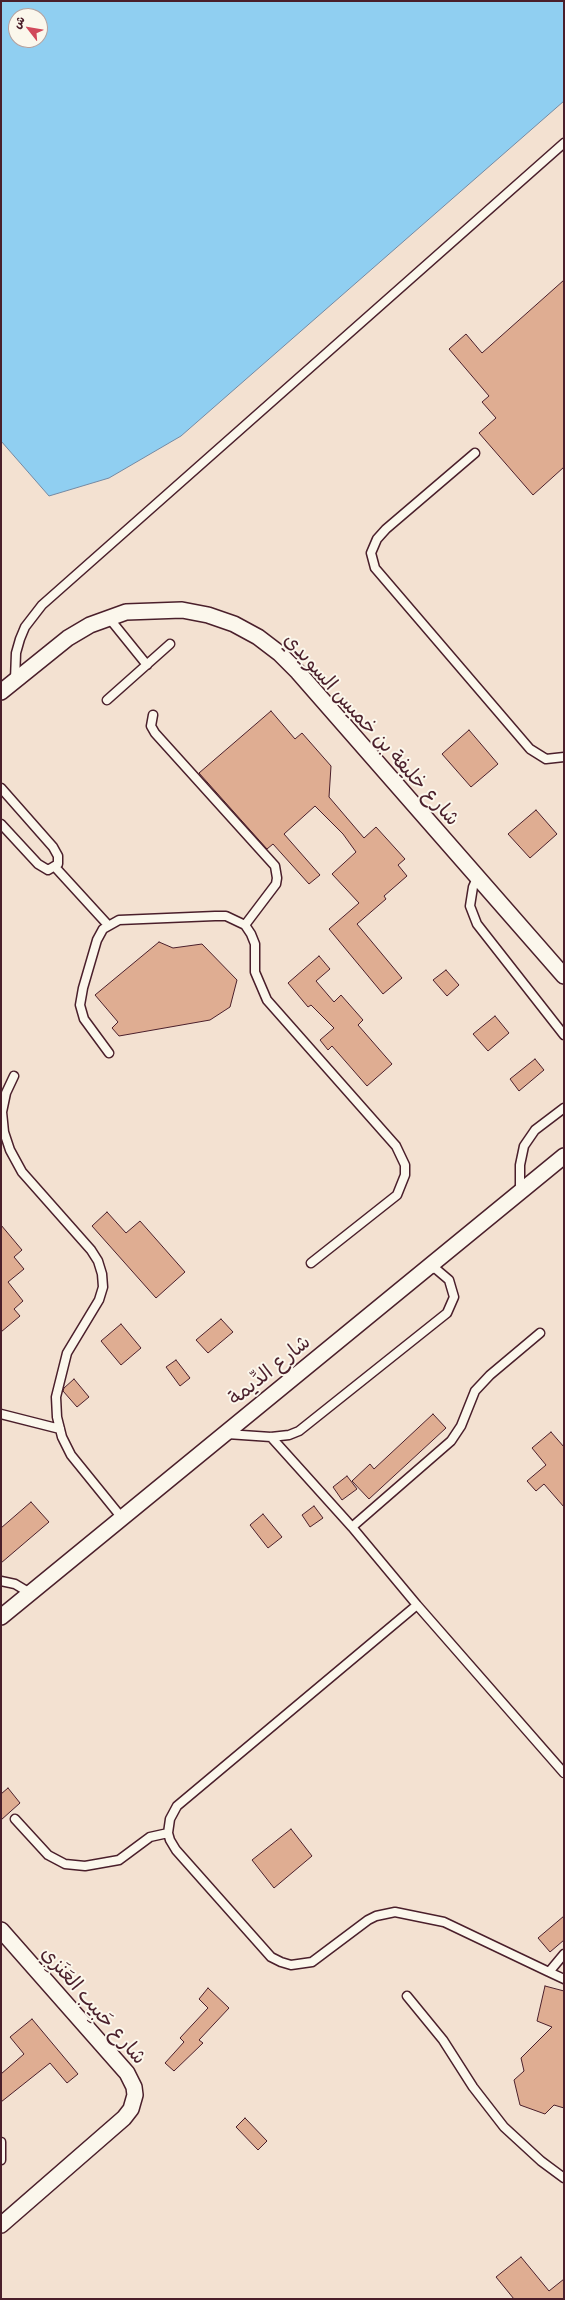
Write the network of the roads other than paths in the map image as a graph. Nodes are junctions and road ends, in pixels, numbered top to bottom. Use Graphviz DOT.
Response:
graph roads {
  1 [pos="564,143"];
  2 [pos="475,453"];
  3 [pos="109,618"];
  4 [pos="170,644"];
  5 [pos="147,665"];
  6 [pos="15,680"];
  7 [pos="1,692"];
  8 [pos="107,700"];
  9 [pos="153,715"];
  10 [pos="564,757"];
  11 [pos="1,788"];
  12 [pos="1,824"];
  13 [pos="55,867"];
  14 [pos="477,878"];
  15 [pos="108,925"];
  16 [pos="245,925"];
  17 [pos="564,976"];
  18 [pos="564,1035"];
  19 [pos="109,1053"];
  20 [pos="14,1076"];
  21 [pos="564,1108"];
  22 [pos="564,1156"];
  23 [pos="520,1192"];
  24 [pos="311,1263"];
  25 [pos="427,1268"];
  26 [pos="540,1333"];
  27 [pos="1,1414"];
  28 [pos="60,1429"];
  29 [pos="225,1434"];
  30 [pos="271,1437"];
  31 [pos="122,1518"];
  32 [pos="352,1527"];
  33 [pos="1,1581"];
  34 [pos="30,1593"];
  35 [pos="417,1605"];
  36 [pos="1,1617"];
  37 [pos="564,1772"];
  38 [pos="15,1819"];
  39 [pos="168,1833"];
  40 [pos="1,1930"];
  41 [pos="564,1954"];
  42 [pos="548,1972"];
  43 [pos="564,1979"];
  44 [pos="407,1996"];
  45 [pos="1,2142"];
  46 [pos="1,2160"];
  47 [pos="564,2178"];
  48 [pos="1,2225"];
  1 -- 6 [label="lane"];
  2 -- 10 [label="lane"];
  3 -- 5 [label="lane"];
  3 -- 6 [label="street, شارع خليفة بن خميس السويدي"];
  3 -- 14 [label="street, شارع خليفة بن خميس السويدي"];
  4 -- 5 [label="lane"];
  5 -- 8 [label="lane"];
  6 -- 7 [label="street, شارع خليفة بن خميس السويدي"];
  9 -- 16 [label="lane"];
  11 -- 13 [label="lane"];
  12 -- 13 [label="lane"];
  13 -- 15 [label="lane"];
  14 -- 17 [label="street, شارع خليفة بن خميس السويدي"];
  14 -- 18 [label="lane"];
  15 -- 16 [label="lane"];
  15 -- 19 [label="lane"];
  16 -- 24 [label="lane"];
  20 -- 28 [label="lane"];
  21 -- 23 [label="lane"];
  22 -- 23 [label="street, شارع الدِّيمة"];
  23 -- 25 [label="street, شارع الدِّيمة"];
  25 -- 29 [label="street, شارع الدِّيمة"];
  25 -- 30 [label="lane"];
  26 -- 32 [label="lane"];
  27 -- 28 [label="lane"];
  28 -- 31 [label="lane"];
  29 -- 30 [label="lane"];
  29 -- 31 [label="street, شارع الدِّيمة"];
  30 -- 32 [label="lane"];
  31 -- 34 [label="street, شارع الدِّيمة"];
  32 -- 35 [label="lane"];
  33 -- 34 [label="lane"];
  34 -- 36 [label="street, شارع الدِّيمة"];
  35 -- 37 [label="lane"];
  35 -- 39 [label="lane"];
  38 -- 39 [label="lane"];
  39 -- 42 [label="lane"];
  40 -- 48 [label="street, شارع حَبِيب العَنَزِي"];
  41 -- 42 [label="lane"];
  42 -- 43 [label="lane"];
  44 -- 47 [label="lane"];
  45 -- 46 [label="lane"];
}
